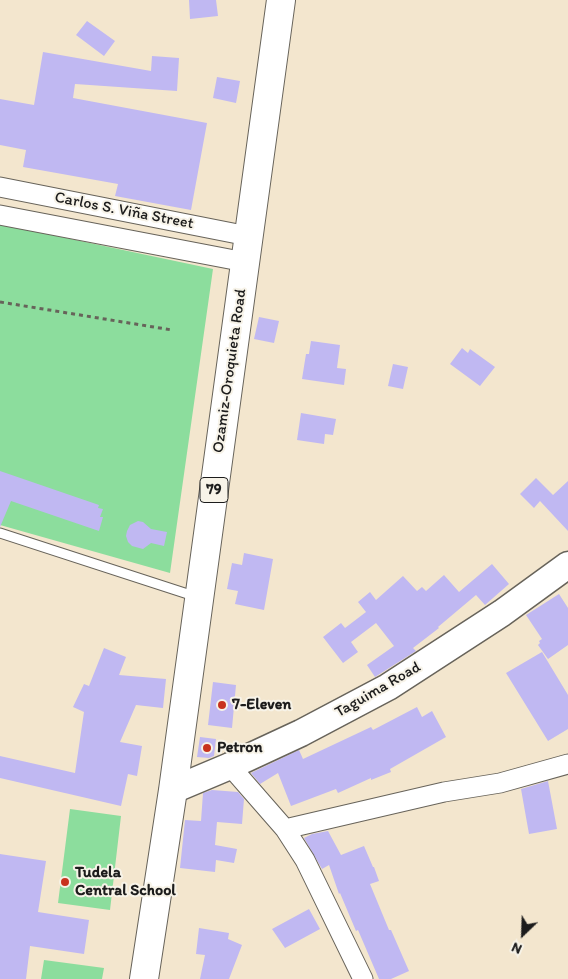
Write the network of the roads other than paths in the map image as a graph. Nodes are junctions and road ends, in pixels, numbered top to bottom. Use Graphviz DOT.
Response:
graph roads {
  1 [pos="281,0"];
  2 [pos="0,187"];
  3 [pos="0,216"];
  4 [pos="248,236"];
  5 [pos="245,262"];
  6 [pos="0,533"];
  7 [pos="568,565"];
  8 [pos="200,598"];
  9 [pos="568,764"];
  10 [pos="230,766"];
  11 [pos="173,790"];
  12 [pos="285,829"];
  13 [pos="144,979"];
  14 [pos="363,979"];
  1 -- 4 [label="highway, Ozamiz-Oroquieta Road / 79"];
  2 -- 4 [label="street, Carlos S. Viña Street"];
  3 -- 5 [label="street, Carlos S. Viña Street"];
  4 -- 5 [label="highway, Ozamiz-Oroquieta Road / 79"];
  5 -- 8 [label="highway, Ozamiz-Oroquieta Road / 79"];
  6 -- 8 [label="lane"];
  7 -- 10 [label="street, Taguima Road"];
  8 -- 11 [label="highway, Ozamiz-Oroquieta Road / 79"];
  9 -- 12 [label="street"];
  10 -- 11 [label="street, Taguima Road"];
  10 -- 12 [label="street"];
  11 -- 13 [label="highway, Ozamiz-Oroquieta Road / 79"];
  12 -- 14 [label="street"];
}
